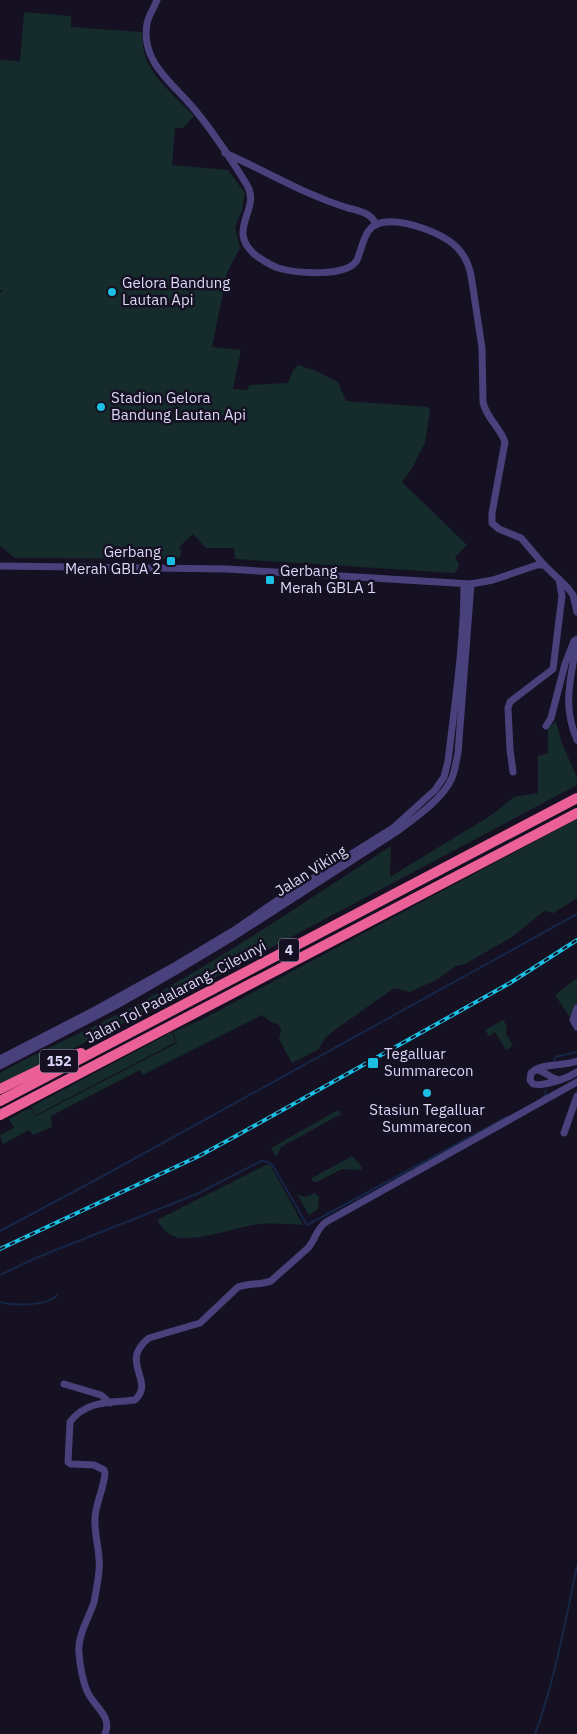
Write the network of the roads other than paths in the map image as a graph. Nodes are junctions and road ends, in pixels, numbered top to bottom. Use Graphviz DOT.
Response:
graph roads {
  1 [pos="157,0"];
  2 [pos="225,153"];
  3 [pos="376,225"];
  4 [pos="544,565"];
  5 [pos="0,566"];
  6 [pos="559,579"];
  7 [pos="468,584"];
  8 [pos="577,612"];
  9 [pos="577,637"];
  10 [pos="546,726"];
  11 [pos="577,740"];
  12 [pos="514,772"];
  13 [pos="577,798"];
  14 [pos="577,813"];
  15 [pos="577,1008"];
  16 [pos="577,1027"];
  17 [pos="116,1040"];
  18 [pos="122,1052"];
  19 [pos="0,1059"];
  20 [pos="577,1060"];
  21 [pos="0,1066"];
  22 [pos="546,1070"];
  23 [pos="577,1072"];
  24 [pos="564,1079"];
  25 [pos="577,1082"];
  26 [pos="541,1084"];
  27 [pos="2,1088"];
  28 [pos="577,1096"];
  29 [pos="0,1101"];
  30 [pos="0,1115"];
  31 [pos="564,1133"];
  32 [pos="64,1384"];
  33 [pos="110,1403"];
  34 [pos="105,1734"];
  1 -- 2 [label="street"];
  2 -- 3 [label="street"];
  2 -- 3 [label="street"];
  3 -- 4 [label="street"];
  4 -- 6 [label="street"];
  4 -- 7 [label="street"];
  5 -- 7 [label="street"];
  6 -- 8 [label="street"];
  6 -- 12 [label="street"];
  7 -- 19 [label="street, Jalan Viking"];
  7 -- 21 [label="street, Jalan Viking"];
  9 -- 10 [label="street"];
  9 -- 11 [label="street"];
  13 -- 17 [label="highway, Jalan Tol Padalarang–Cileunyi / 4"];
  14 -- 18 [label="highway, Jalan Tol Padalarang–Cileunyi / 4"];
  15 -- 16 [label="street"];
  17 -- 18 [label="highway"];
  17 -- 27 [label="highway, 152"];
  17 -- 29 [label="highway, Jalan Tol Padalarang–Cileunyi / 4"];
  18 -- 30 [label="highway, Jalan Tol Padalarang–Cileunyi / 4"];
  20 -- 22 [label="street"];
  22 -- 24 [label="street"];
  22 -- 26 [label="street"];
  22 -- 26 [label="street"];
  23 -- 24 [label="street"];
  24 -- 26 [label="street"];
  25 -- 33 [label="street"];
  28 -- 31 [label="street"];
  32 -- 33 [label="street"];
  33 -- 34 [label="street"];
}
